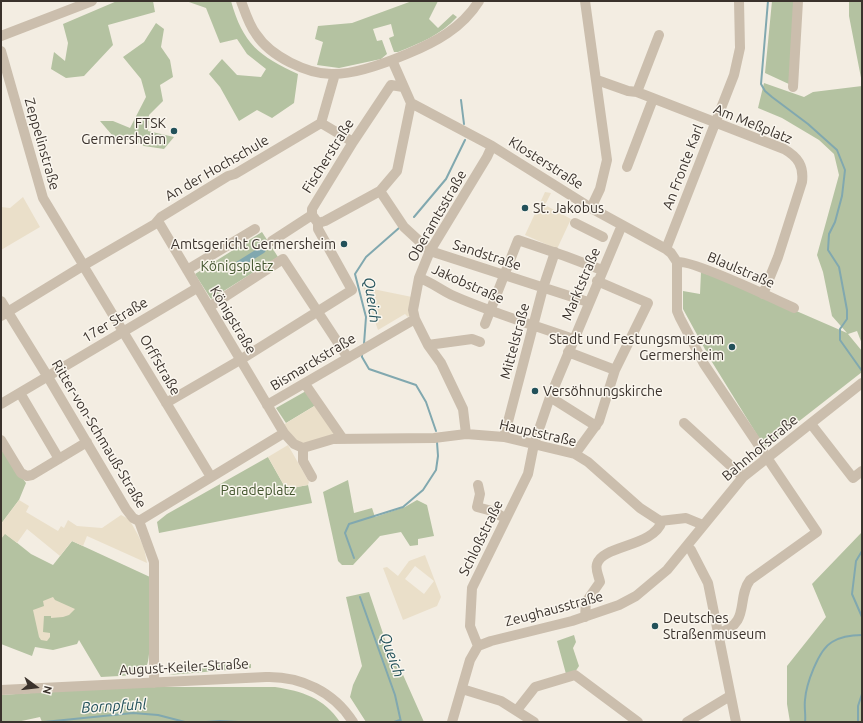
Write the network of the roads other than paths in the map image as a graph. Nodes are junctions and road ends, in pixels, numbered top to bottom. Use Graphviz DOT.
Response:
graph roads {
  1 [pos="92,1"];
  2 [pos="241,1"];
  3 [pos="479,1"];
  4 [pos="586,1"];
  5 [pos="739,1"];
  6 [pos="798,1"];
  7 [pos="659,35"];
  8 [pos="1,36"];
  9 [pos="1,50"];
  10 [pos="392,60"];
  11 [pos="335,74"];
  12 [pos="597,80"];
  13 [pos="403,87"];
  14 [pos="793,87"];
  15 [pos="637,92"];
  16 [pos="653,99"];
  17 [pos="411,103"];
  18 [pos="321,123"];
  19 [pos="715,123"];
  20 [pos="353,142"];
  21 [pos="492,146"];
  22 [pos="627,167"];
  23 [pos="380,191"];
  24 [pos="591,208"];
  25 [pos="315,219"];
  26 [pos="158,221"];
  27 [pos="575,223"];
  28 [pos="622,225"];
  29 [pos="254,229"];
  30 [pos="603,237"];
  31 [pos="272,241"];
  32 [pos="666,249"];
  33 [pos="430,251"];
  34 [pos="555,252"];
  35 [pos="677,262"];
  36 [pos="83,265"];
  37 [pos="187,270"];
  38 [pos="602,270"];
  39 [pos="505,274"];
  40 [pos="419,278"];
  41 [pos="597,281"];
  42 [pos="197,288"];
  43 [pos="543,288"];
  44 [pos="763,294"];
  45 [pos="1,301"];
  46 [pos="588,302"];
  47 [pos="209,307"];
  48 [pos="794,308"];
  49 [pos="490,309"];
  50 [pos="318,312"];
  51 [pos="4,314"];
  52 [pos="414,315"];
  53 [pos="485,324"];
  54 [pos="534,326"];
  55 [pos="124,331"];
  56 [pos="573,339"];
  57 [pos="480,342"];
  58 [pos="428,345"];
  59 [pos="568,352"];
  60 [pos="348,358"];
  61 [pos="240,360"];
  62 [pos="615,370"];
  63 [pos="48,377"];
  64 [pos="862,383"];
  65 [pos="305,384"];
  66 [pos="20,393"];
  67 [pos="550,397"];
  68 [pos="1,404"];
  69 [pos="166,404"];
  70 [pos="267,405"];
  71 [pos="684,423"];
  72 [pos="811,424"];
  73 [pos="596,426"];
  74 [pos="284,433"];
  75 [pos="466,434"];
  76 [pos="504,437"];
  77 [pos="343,439"];
  78 [pos="1,440"];
  79 [pos="87,442"];
  80 [pos="534,444"];
  81 [pos="303,448"];
  82 [pos="575,454"];
  83 [pos="767,458"];
  84 [pos="59,459"];
  85 [pos="862,471"];
  86 [pos="211,477"];
  87 [pos="312,477"];
  88 [pos="744,477"];
  89 [pos="478,485"];
  90 [pos="505,518"];
  91 [pos="662,521"];
  92 [pos="139,522"];
  93 [pos="703,525"];
  94 [pos="687,546"];
  95 [pos="585,617"];
  96 [pos="719,633"];
  97 [pos="478,646"];
  98 [pos="154,683"];
  99 [pos="462,689"];
  100 [pos="1,690"];
  101 [pos="730,696"];
  102 [pos="517,710"];
  103 [pos="353,722"];
  104 [pos="452,722"];
  105 [pos="534,722"];
  106 [pos="638,722"];
  107 [pos="687,722"];
  108 [pos="736,722"];
  1 -- 8 [label="street"];
  2 -- 11 [label="street"];
  3 -- 10 [label="street"];
  4 -- 12 [label="street"];
  5 -- 19 [label="street, An Fronte Karl"];
  6 -- 14 [label="street"];
  7 -- 15 [label="street"];
  9 -- 36 [label="street, Zeppelinstraße"];
  10 -- 11 [label="street"];
  10 -- 13 [label="street"];
  11 -- 18 [label="street"];
  12 -- 15 [label="street, Am Meßplatz"];
  12 -- 24 [label="street"];
  13 -- 17 [label="street"];
  13 -- 20 [label="street, Fischerstraße"];
  15 -- 16 [label="street, Am Meßplatz"];
  16 -- 19 [label="street, Am Meßplatz"];
  16 -- 22 [label="street"];
  17 -- 21 [label="street, Klosterstraße"];
  17 -- 23 [label="street"];
  18 -- 20 [label="street"];
  18 -- 26 [label="street, An der Hochschule"];
  19 -- 32 [label="street, An Fronte Karl"];
  19 -- 44 [label="street, Am Meßplatz"];
  20 -- 25 [label="street, Fischerstraße"];
  21 -- 24 [label="street, Klosterstraße"];
  21 -- 33 [label="street, Oberamtsstraße"];
  23 -- 25 [label="street"];
  23 -- 33 [label="street, Sandstraße"];
  24 -- 28 [label="street, Klosterstraße"];
  25 -- 31 [label="street, Fischerstraße"];
  25 -- 50 [label="street"];
  26 -- 36 [label="street, An der Hochschule"];
  26 -- 37 [label="street, Königstraße"];
  27 -- 30 [label="street"];
  28 -- 32 [label="street, Klosterstraße"];
  28 -- 38 [label="street, Marktstraße"];
  29 -- 37 [label="street"];
  32 -- 35 [label="street, Klosterstraße"];
  33 -- 39 [label="street, Sandstraße"];
  33 -- 40 [label="street, Oberamtsstraße"];
  34 -- 38 [label="street"];
  34 -- 39 [label="street"];
  34 -- 43 [label="street, Mittelstraße"];
  35 -- 44 [label="street, Blaulstraße"];
  35 -- 83 [label="street"];
  36 -- 51 [label="street, An der Hochschule"];
  36 -- 55 [label="street, Orffstraße"];
  37 -- 42 [label="street, Königstraße"];
  38 -- 41 [label="street, Marktstraße"];
  39 -- 43 [label="street, Sandstraße"];
  39 -- 49 [label="street"];
  40 -- 49 [label="street, Jakobstraße"];
  40 -- 52 [label="street, Oberamtsstraße"];
  41 -- 46 [label="street, Marktstraße"];
  41 -- 62 [label="street"];
  42 -- 47 [label="street, Königstraße"];
  42 -- 55 [label="street, 17er Straße"];
  43 -- 46 [label="street, Sandstraße"];
  43 -- 54 [label="street, Mittelstraße"];
  44 -- 48 [label="street, Blaulstraße"];
  45 -- 51 [label="street, Ritter-von-Schmauß-Straße"];
  46 -- 56 [label="street, Marktstraße"];
  47 -- 50 [label="street"];
  47 -- 61 [label="street, Königstraße"];
  49 -- 53 [label="street"];
  49 -- 54 [label="street, Jakobstraße"];
  50 -- 60 [label="street"];
  50 -- 61 [label="street"];
  51 -- 63 [label="street, Ritter-von-Schmauß-Straße"];
  52 -- 58 [label="street"];
  52 -- 60 [label="street, Bismarckstraße"];
  54 -- 56 [label="street, Jakobstraße"];
  54 -- 76 [label="street, Mittelstraße"];
  55 -- 63 [label="street, 17er Straße"];
  55 -- 69 [label="street, Orffstraße"];
  56 -- 59 [label="street, Marktstraße"];
  57 -- 58 [label="street"];
  58 -- 75 [label="street"];
  59 -- 62 [label="street"];
  59 -- 67 [label="street, Marktstraße"];
  60 -- 65 [label="street, Bismarckstraße"];
  61 -- 69 [label="street"];
  61 -- 70 [label="street, Königstraße"];
  62 -- 73 [label="street"];
  63 -- 66 [label="street, 17er Straße"];
  63 -- 79 [label="street, Ritter-von-Schmauß-Straße"];
  64 -- 72 [label="street, Bahnhofstraße"];
  65 -- 70 [label="street, Bismarckstraße"];
  65 -- 77 [label="street"];
  66 -- 68 [label="street, 17er Straße"];
  66 -- 84 [label="street"];
  67 -- 73 [label="street"];
  67 -- 80 [label="street, Marktstraße"];
  69 -- 86 [label="street, Orffstraße"];
  70 -- 74 [label="street, Königstraße"];
  71 -- 88 [label="street"];
  72 -- 83 [label="street, Bahnhofstraße"];
  72 -- 85 [label="street"];
  73 -- 82 [label="street"];
  74 -- 81 [label="street, Königstraße"];
  74 -- 86 [label="street"];
  75 -- 76 [label="street, Hauptstraße"];
  75 -- 77 [label="street, Hauptstraße"];
  76 -- 80 [label="street, Hauptstraße"];
  77 -- 81 [label="street, Hauptstraße"];
  78 -- 84 [label="street"];
  79 -- 84 [label="street"];
  79 -- 92 [label="street, Ritter-von-Schmauß-Straße"];
  80 -- 82 [label="street, Hauptstraße"];
  80 -- 90 [label="street, Schloßstraße"];
  81 -- 87 [label="street"];
  82 -- 91 [label="street, Hauptstraße"];
  83 -- 88 [label="street, Bahnhofstraße"];
  83 -- 96 [label="street"];
  86 -- 92 [label="street"];
  88 -- 93 [label="street, Bahnhofstraße"];
  89 -- 90 [label="street"];
  90 -- 97 [label="street, Schloßstraße"];
  91 -- 93 [label="street"];
  91 -- 95 [label="street"];
  92 -- 98 [label="street, Ritter-von-Schmauß-Straße"];
  93 -- 94 [label="street, Bahnhofstraße"];
  94 -- 95 [label="street, Zeughausstraße"];
  94 -- 96 [label="street"];
  95 -- 97 [label="street, Zeughausstraße"];
  96 -- 101 [label="street"];
  97 -- 99 [label="street"];
  98 -- 100 [label="street, August-Keiler-Straße"];
  98 -- 103 [label="street, August-Keiler-Straße"];
  99 -- 102 [label="street"];
  99 -- 104 [label="street"];
  101 -- 107 [label="street"];
  101 -- 108 [label="street"];
  102 -- 105 [label="street"];
  102 -- 106 [label="street"];
}
